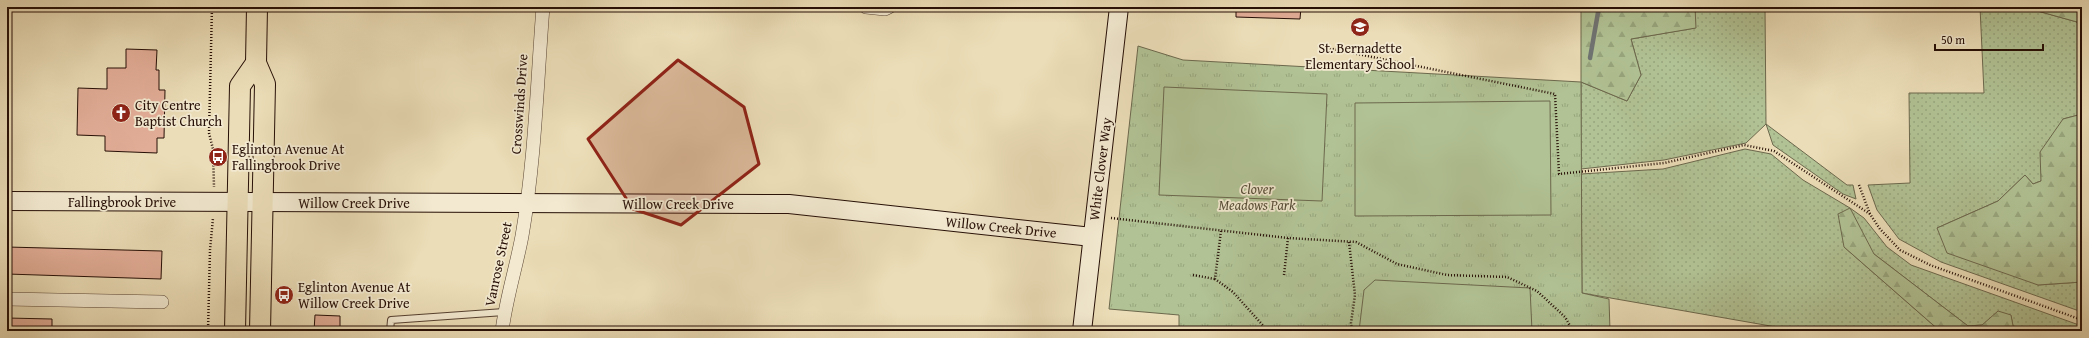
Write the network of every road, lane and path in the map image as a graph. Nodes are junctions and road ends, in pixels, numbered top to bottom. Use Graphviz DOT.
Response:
graph roads {
  1 [pos="212,7"];
  2 [pos="256,7"];
  3 [pos="543,7"];
  4 [pos="866,7"];
  5 [pos="889,7"];
  6 [pos="1119,7"];
  7 [pos="1318,46"];
  8 [pos="256,63"];
  9 [pos="214,185"];
  10 [pos="1859,185"];
  11 [pos="7,201"];
  12 [pos="237,202"];
  13 [pos="263,202"];
  14 [pos="526,204"];
  15 [pos="1870,214"];
  16 [pos="1094,216"];
  17 [pos="213,231"];
  18 [pos="1221,231"];
  19 [pos="1092,237"];
  20 [pos="1288,238"];
  21 [pos="1349,242"];
  22 [pos="1193,275"];
  23 [pos="1284,275"];
  24 [pos="1215,279"];
  25 [pos="7,299"];
  26 [pos="162,302"];
  27 [pos="504,312"];
  28 [pos="2082,320"];
  29 [pos="208,331"];
  30 [pos="235,331"];
  31 [pos="260,331"];
  32 [pos="390,331"];
  33 [pos="502,331"];
  34 [pos="1082,331"];
  35 [pos="1268,331"];
  36 [pos="1352,331"];
  37 [pos="1573,331"];
  1 -- 9 [label="path"];
  2 -- 8 [label="main road"];
  3 -- 14 [label="street, Crosswinds Drive"];
  4 -- 5 [label="street"];
  6 -- 16 [label="street, White Clover Way"];
  7 -- 15 [label="path"];
  8 -- 12 [label="main road"];
  8 -- 13 [label="main road"];
  10 -- 15 [label="path"];
  11 -- 12 [label="street, Fallingbrook Drive"];
  12 -- 13 [label="street, Fallingbrook Drive"];
  12 -- 30 [label="main road"];
  13 -- 14 [label="street, Willow Creek Drive"];
  13 -- 31 [label="main road"];
  14 -- 19 [label="street, Willow Creek Drive"];
  14 -- 27 [label="street, Vanrose Street"];
  15 -- 28 [label="path"];
  16 -- 18 [label="path"];
  16 -- 19 [label="street, White Clover Way"];
  17 -- 29 [label="path"];
  18 -- 20 [label="path"];
  18 -- 24 [label="path"];
  19 -- 34 [label="street, White Clover Way"];
  20 -- 21 [label="path"];
  20 -- 23 [label="path"];
  21 -- 36 [label="path"];
  21 -- 37 [label="path"];
  22 -- 24 [label="path"];
  24 -- 35 [label="path"];
  25 -- 26 [label="street"];
  27 -- 32 [label="lane"];
  27 -- 33 [label="street, Vanrose Street"];
}
